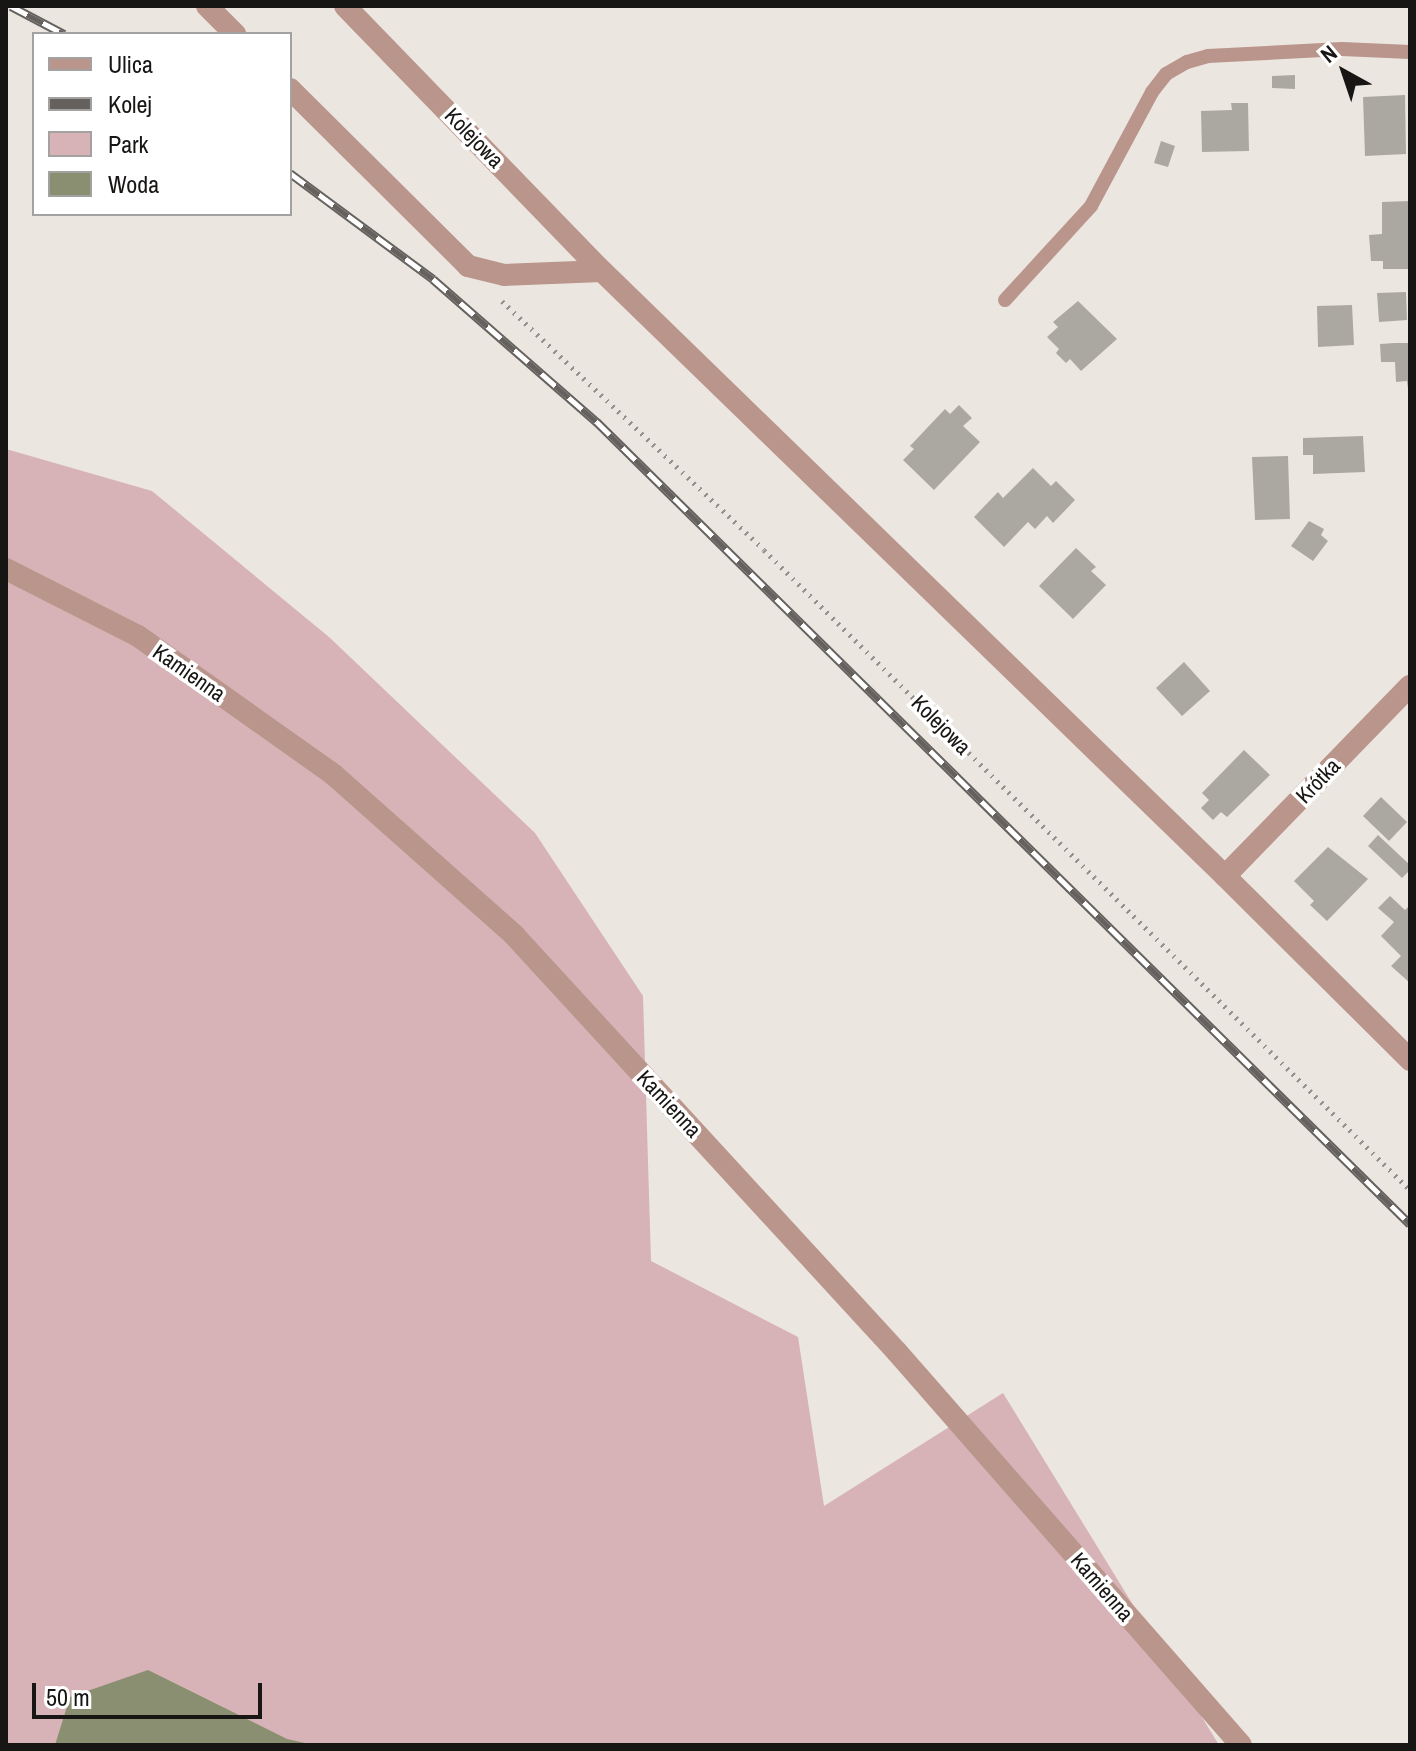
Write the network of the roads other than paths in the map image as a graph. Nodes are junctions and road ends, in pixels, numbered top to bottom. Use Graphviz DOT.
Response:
graph roads {
  1 [pos="207,6"];
  2 [pos="345,6"];
  3 [pos="233,32"];
  4 [pos="1410,52"];
  5 [pos="292,91"];
  6 [pos="602,271"];
  7 [pos="1005,300"];
  8 [pos="6,569"];
  9 [pos="1410,686"];
  10 [pos="1225,876"];
  11 [pos="1410,1060"];
  12 [pos="1241,1745"];
  1 -- 3 [label="street"];
  2 -- 6 [label="street, Kolejowa"];
  4 -- 7 [label="lane"];
  5 -- 6 [label="street"];
  6 -- 10 [label="street, Kolejowa"];
  8 -- 12 [label="street, Kamienna"];
  9 -- 10 [label="street, Krótka"];
  10 -- 11 [label="street, Kolejowa"];
}
